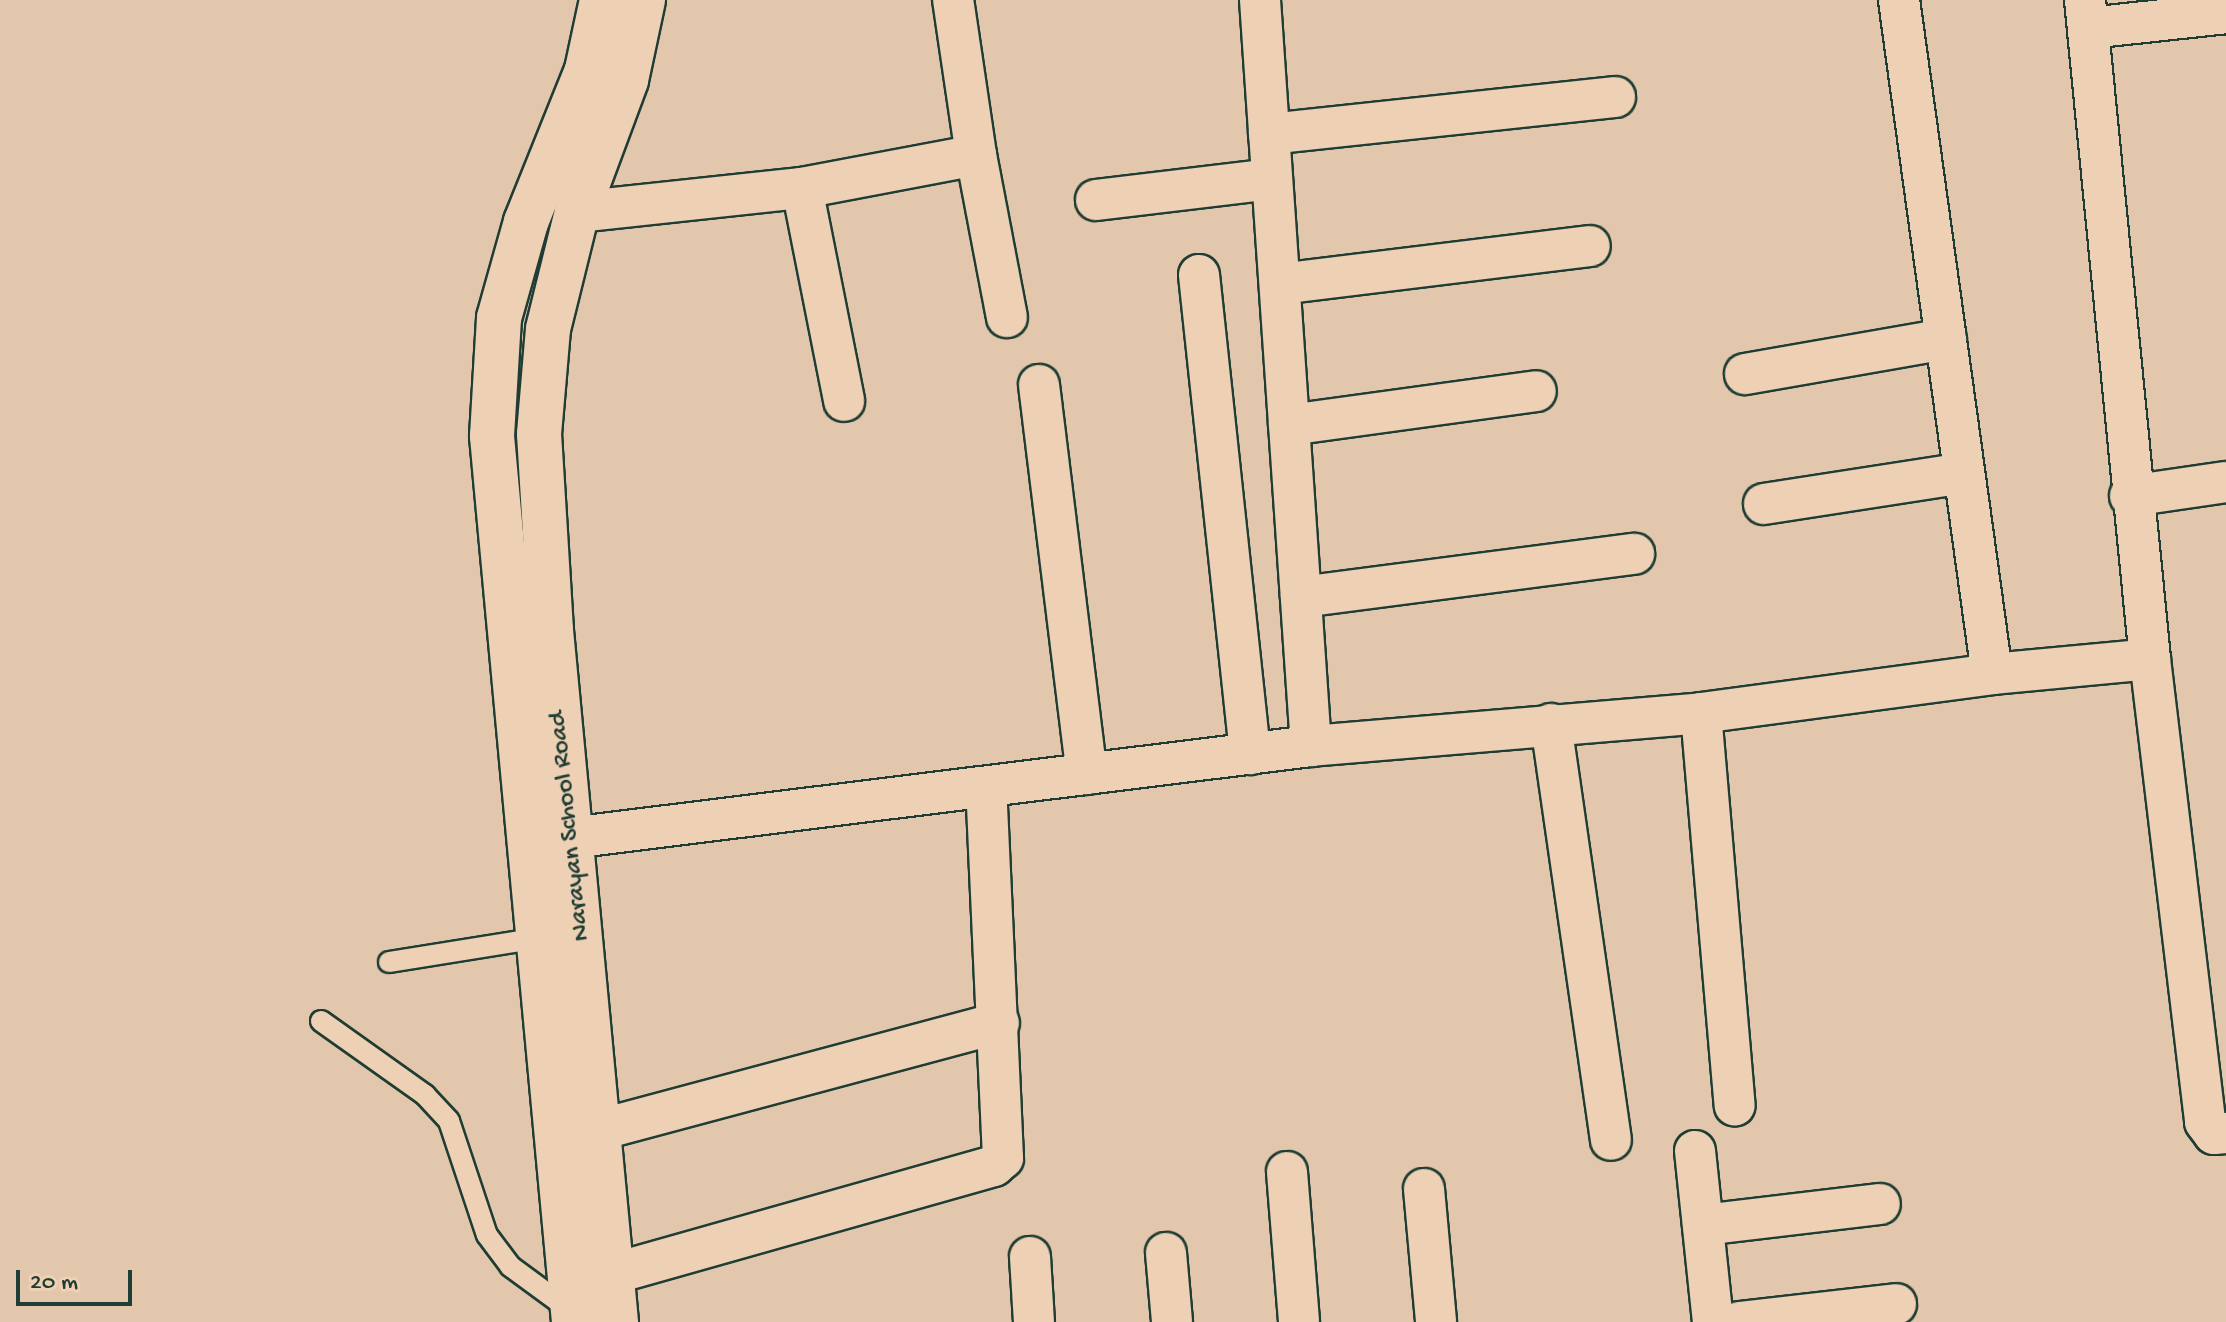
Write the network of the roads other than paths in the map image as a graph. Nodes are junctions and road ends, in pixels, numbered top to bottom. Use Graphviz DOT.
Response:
graph roads {
  1 [pos="602,0"];
  2 [pos="643,0"];
  3 [pos="953,0"];
  4 [pos="1260,0"];
  5 [pos="1899,0"];
  6 [pos="2226,13"];
  7 [pos="2087,14"];
  8 [pos="1615,97"];
  9 [pos="1269,134"];
  10 [pos="976,155"];
  11 [pos="1272,179"];
  12 [pos="802,188"];
  13 [pos="1096,200"];
  14 [pos="577,212"];
  15 [pos="1590,246"];
  16 [pos="1199,275"];
  17 [pos="1280,284"];
  18 [pos="1007,317"];
  19 [pos="499,318"];
  20 [pos="548,329"];
  21 [pos="1946,339"];
  22 [pos="1745,374"];
  23 [pos="1039,385"];
  24 [pos="1536,391"];
  25 [pos="844,401"];
  26 [pos="1289,425"];
  27 [pos="1964,473"];
  28 [pos="2226,482"];
  29 [pos="2130,496"];
  30 [pos="1764,504"];
  31 [pos="1634,554"];
  32 [pos="1301,597"];
  33 [pos="2150,659"];
  34 [pos="1992,674"];
  35 [pos="1701,713"];
  36 [pos="1551,724"];
  37 [pos="1311,746"];
  38 [pos="1250,754"];
  39 [pos="1087,774"];
  40 [pos="986,787"];
  41 [pos="573,840"];
  42 [pos="530,843"];
  43 [pos="539,938"];
  44 [pos="389,962"];
  45 [pos="321,1021"];
  46 [pos="999,1023"];
  47 [pos="1735,1106"];
  48 [pos="599,1130"];
  49 [pos="2226,1133"];
  50 [pos="1611,1140"];
  51 [pos="1695,1151"];
  52 [pos="1287,1172"];
  53 [pos="1424,1189"];
  54 [pos="1880,1204"];
  55 [pos="1703,1225"];
  56 [pos="1166,1253"];
  57 [pos="1030,1257"];
  58 [pos="612,1274"];
  59 [pos="1896,1304"];
  60 [pos="574,1317"];
  61 [pos="616,1322"];
  62 [pos="1034,1322"];
  63 [pos="1172,1322"];
  64 [pos="1299,1322"];
  65 [pos="1436,1322"];
  66 [pos="1713,1322"];
  67 [pos="1739,1322"];
  1 -- 19 [label="street"];
  2 -- 14 [label="street, Narayan School Road"];
  3 -- 10 [label="street"];
  4 -- 9 [label="street"];
  5 -- 21 [label="street"];
  6 -- 7 [label="street"];
  7 -- 29 [label="street"];
  8 -- 9 [label="street"];
  9 -- 11 [label="street"];
  10 -- 12 [label="street"];
  10 -- 18 [label="street"];
  11 -- 13 [label="street"];
  11 -- 17 [label="street"];
  12 -- 14 [label="street"];
  12 -- 25 [label="street"];
  14 -- 20 [label="street, Narayan School Road"];
  15 -- 17 [label="street"];
  16 -- 38 [label="street"];
  17 -- 26 [label="street"];
  19 -- 20 [label="street"];
  19 -- 42 [label="street"];
  20 -- 41 [label="street, Narayan School Road"];
  21 -- 22 [label="street"];
  21 -- 27 [label="street"];
  23 -- 39 [label="street"];
  24 -- 26 [label="street"];
  26 -- 32 [label="street"];
  27 -- 30 [label="street"];
  27 -- 34 [label="street"];
  28 -- 29 [label="street"];
  29 -- 33 [label="street"];
  31 -- 32 [label="street"];
  32 -- 37 [label="street"];
  33 -- 34 [label="street"];
  33 -- 49 [label="street"];
  34 -- 35 [label="street"];
  35 -- 36 [label="street"];
  35 -- 47 [label="street"];
  36 -- 37 [label="street"];
  36 -- 50 [label="street"];
  37 -- 38 [label="street"];
  38 -- 39 [label="street"];
  39 -- 40 [label="street"];
  40 -- 41 [label="street"];
  40 -- 46 [label="street"];
  41 -- 42 [label="street"];
  41 -- 48 [label="street, Narayan School Road"];
  42 -- 43 [label="street"];
  43 -- 44 [label="lane"];
  43 -- 60 [label="street"];
  45 -- 60 [label="lane"];
  46 -- 48 [label="street"];
  46 -- 58 [label="street"];
  48 -- 58 [label="street, Narayan School Road"];
  51 -- 55 [label="street"];
  52 -- 64 [label="street"];
  53 -- 65 [label="street"];
  54 -- 55 [label="street"];
  55 -- 66 [label="street"];
  56 -- 63 [label="street"];
  57 -- 62 [label="street"];
  58 -- 61 [label="street, Narayan School Road"];
  59 -- 67 [label="street"];
}
